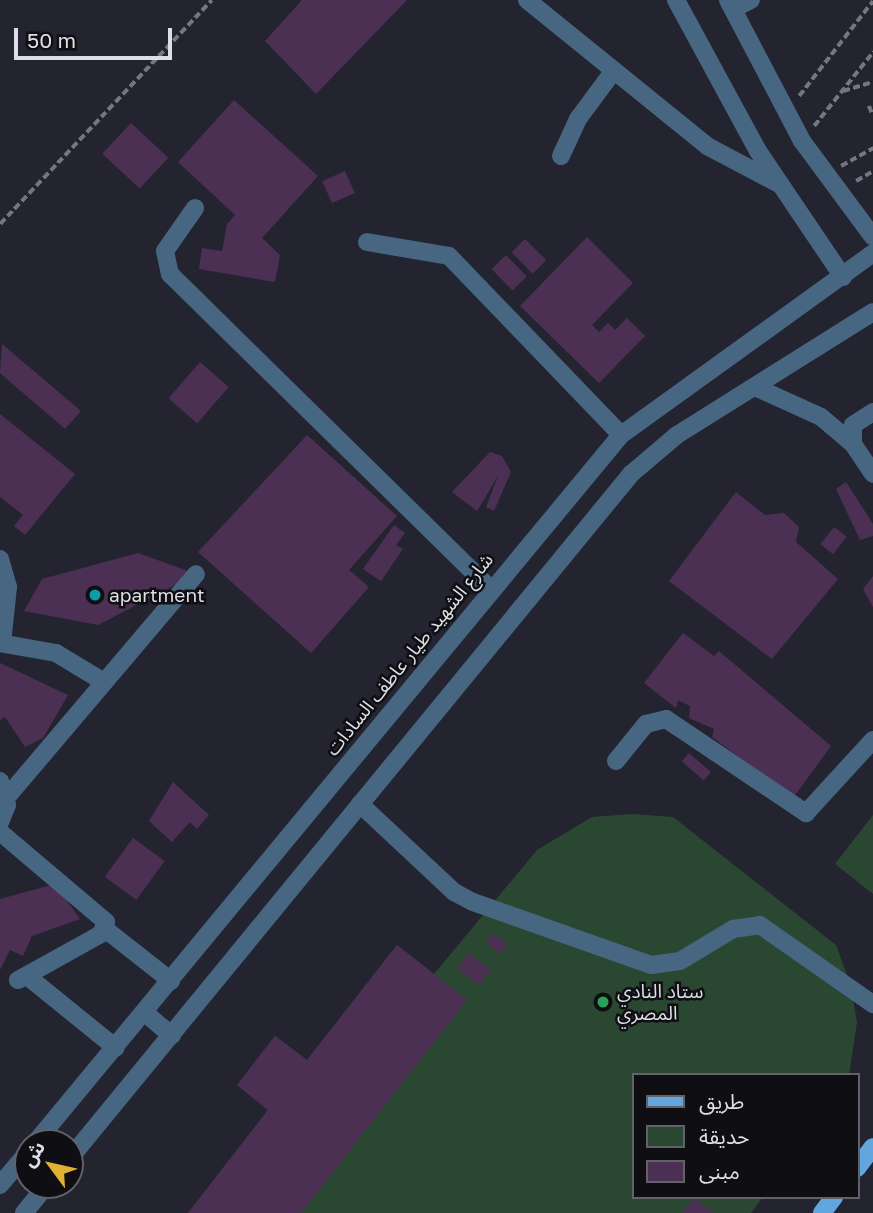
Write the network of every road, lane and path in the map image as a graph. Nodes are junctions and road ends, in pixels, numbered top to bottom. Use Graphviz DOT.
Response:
graph roads {
  1 [pos="212,0"];
  2 [pos="527,0"];
  3 [pos="676,0"];
  4 [pos="751,0"];
  5 [pos="873,1"];
  6 [pos="730,5"];
  7 [pos="873,52"];
  8 [pos="612,73"];
  9 [pos="873,82"];
  10 [pos="841,92"];
  11 [pos="869,106"];
  12 [pos="786,112"];
  13 [pos="873,115"];
  14 [pos="802,141"];
  15 [pos="873,148"];
  16 [pos="561,156"];
  17 [pos="825,175"];
  18 [pos="779,184"];
  19 [pos="195,208"];
  20 [pos="0,224"];
  21 [pos="873,237"];
  22 [pos="367,242"];
  23 [pos="873,253"];
  24 [pos="844,277"];
  25 [pos="873,312"];
  26 [pos="755,387"];
  27 [pos="873,412"];
  28 [pos="621,435"];
  29 [pos="853,444"];
  30 [pos="873,474"];
  31 [pos="0,559"];
  32 [pos="196,574"];
  33 [pos="490,588"];
  34 [pos="1,643"];
  35 [pos="104,682"];
  36 [pos="873,740"];
  37 [pos="616,761"];
  38 [pos="4,789"];
  39 [pos="360,804"];
  40 [pos="0,822"];
  41 [pos="0,832"];
  42 [pos="105,929"];
  43 [pos="171,981"];
  44 [pos="873,1004"];
  45 [pos="145,1013"];
  46 [pos="172,1035"];
  47 [pos="116,1048"];
  48 [pos="47,1129"];
  49 [pos="84,1141"];
  50 [pos="872,1152"];
  51 [pos="859,1166"];
  52 [pos="14,1168"];
  53 [pos="0,1185"];
  54 [pos="36,1199"];
  55 [pos="24,1213"];
  1 -- 20 [label="path"];
  2 -- 8 [label="street"];
  3 -- 18 [label="street"];
  4 -- 6 [label="street"];
  5 -- 12 [label="path"];
  6 -- 12 [label="street"];
  7 -- 10 [label="path"];
  8 -- 16 [label="street"];
  8 -- 18 [label="street"];
  9 -- 10 [label="path"];
  10 -- 14 [label="path"];
  11 -- 13 [label="path"];
  12 -- 14 [label="street"];
  14 -- 17 [label="street"];
  15 -- 17 [label="path"];
  17 -- 21 [label="street"];
  18 -- 24 [label="street"];
  19 -- 33 [label="street"];
  22 -- 28 [label="street"];
  23 -- 24 [label="street, شارع الشهيد طيار عاطف السادات"];
  24 -- 28 [label="street, شارع الشهيد طيار عاطف السادات"];
  25 -- 26 [label="street"];
  26 -- 29 [label="street"];
  26 -- 39 [label="street"];
  27 -- 29 [label="street"];
  28 -- 33 [label="street, شارع الشهيد طيار عاطف السادات"];
  29 -- 30 [label="street"];
  31 -- 34 [label="street"];
  32 -- 35 [label="street"];
  33 -- 43 [label="street, شارع الشهيد طيار عاطف السادات"];
  34 -- 35 [label="street"];
  35 -- 38 [label="street"];
  36 -- 37 [label="street"];
  38 -- 40 [label="street"];
  39 -- 44 [label="street"];
  39 -- 46 [label="street"];
  41 -- 42 [label="street"];
  42 -- 43 [label="street"];
  42 -- 47 [label="street"];
  43 -- 45 [label="street, شارع الشهيد طيار عاطف السادات"];
  45 -- 46 [label="street"];
  45 -- 47 [label="street, شارع الشهيد طيار عاطف السادات"];
  46 -- 49 [label="street"];
  47 -- 48 [label="street, شارع الشهيد طيار عاطف السادات"];
  50 -- 51 [label="main road"];
  52 -- 53 [label="street"];
  54 -- 55 [label="street"];
}
